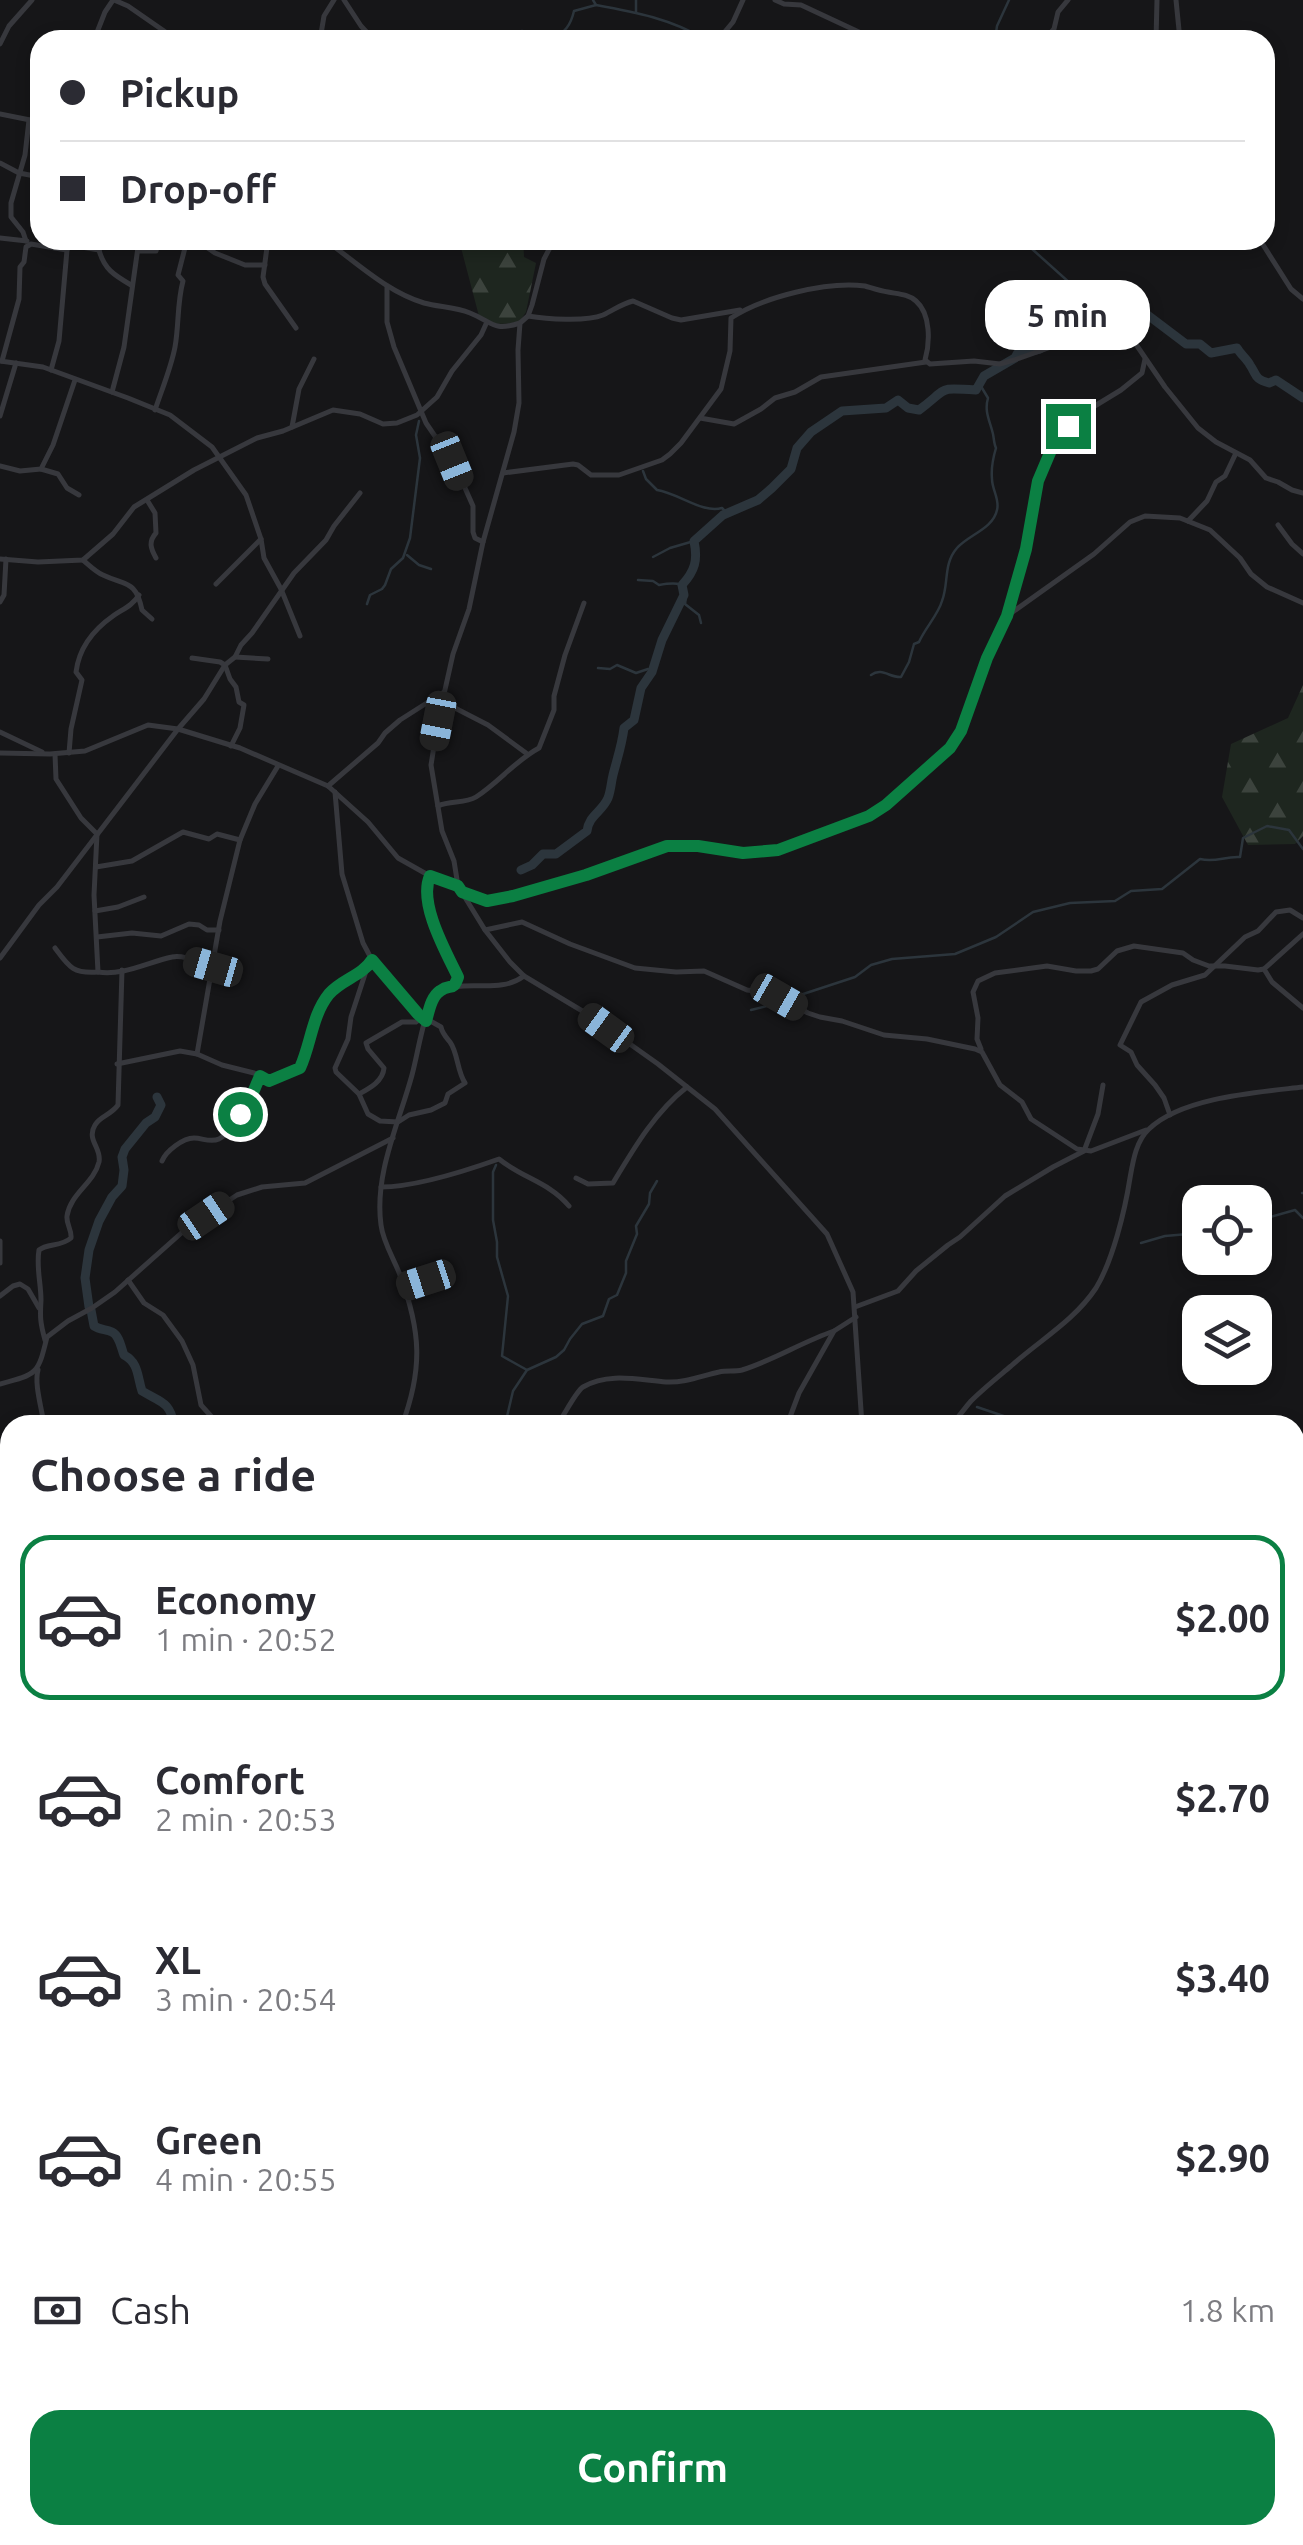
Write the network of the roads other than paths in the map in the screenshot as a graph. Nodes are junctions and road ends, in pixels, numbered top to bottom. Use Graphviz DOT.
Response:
graph roads {
  1 [pos="32,0"];
  2 [pos="113,0"];
  3 [pos="334,0"];
  4 [pos="344,0"];
  5 [pos="743,0"];
  6 [pos="774,0"];
  7 [pos="1068,0"];
  8 [pos="1157,0"];
  9 [pos="1176,0"];
  10 [pos="802,2"];
  11 [pos="98,30"];
  12 [pos="163,30"];
  13 [pos="322,30"];
  14 [pos="365,30"];
  15 [pos="726,30"];
  16 [pos="857,30"];
  17 [pos="1053,30"];
  18 [pos="1156,30"];
  19 [pos="1179,30"];
  20 [pos="0,44"];
  21 [pos="0,114"];
  22 [pos="29,120"];
  23 [pos="0,163"];
  24 [pos="19,173"];
  25 [pos="30,175"];
  26 [pos="0,238"];
  27 [pos="28,242"];
  28 [pos="68,250"];
  29 [pos="99,250"];
  30 [pos="156,250"];
  31 [pos="184,250"];
  32 [pos="211,250"];
  33 [pos="267,250"];
  34 [pos="338,250"];
  35 [pos="549,250"];
  36 [pos="1266,250"];
  37 [pos="139,251"];
  38 [pos="266,265"];
  39 [pos="131,285"];
  40 [pos="387,286"];
  41 [pos="1303,299"];
  42 [pos="752,308"];
  43 [pos="528,316"];
  44 [pos="520,323"];
  45 [pos="486,324"];
  46 [pos="296,328"];
  47 [pos="1146,356"];
  48 [pos="314,358"];
  49 [pos="1,361"];
  50 [pos="926,362"];
  51 [pos="16,363"];
  52 [pos="51,370"];
  53 [pos="75,380"];
  54 [pos="112,392"];
  55 [pos="155,410"];
  56 [pos="421,412"];
  57 [pos="0,416"];
  58 [pos="700,418"];
  59 [pos="292,427"];
  60 [pos="1236,454"];
  61 [pos="220,456"];
  62 [pos="0,466"];
  63 [pos="42,469"];
  64 [pos="503,473"];
  65 [pos="1303,492"];
  66 [pos="360,493"];
  67 [pos="79,495"];
  68 [pos="146,500"];
  69 [pos="1188,521"];
  70 [pos="1278,526"];
  71 [pos="261,538"];
  72 [pos="483,542"];
  73 [pos="1303,554"];
  74 [pos="156,558"];
  75 [pos="3,559"];
  76 [pos="83,560"];
  77 [pos="216,584"];
  78 [pos="282,589"];
  79 [pos="139,596"];
  80 [pos="0,602"];
  81 [pos="584,603"];
  82 [pos="1303,603"];
  83 [pos="1007,616"];
  84 [pos="152,619"];
  85 [pos="300,636"];
  86 [pos="234,657"];
  87 [pos="192,658"];
  88 [pos="268,659"];
  89 [pos="225,665"];
  90 [pos="443,694"];
  91 [pos="178,729"];
  92 [pos="0,732"];
  93 [pos="231,746"];
  94 [pos="0,753"];
  95 [pos="527,753"];
  96 [pos="53,754"];
  97 [pos="69,754"];
  98 [pos="278,765"];
  99 [pos="328,786"];
  100 [pos="335,792"];
  101 [pos="438,806"];
  102 [pos="97,834"];
  103 [pos="240,840"];
  104 [pos="96,868"];
  105 [pos="430,876"];
  106 [pos="460,889"];
  107 [pos="144,896"];
  108 [pos="95,911"];
  109 [pos="1303,918"];
  110 [pos="219,930"];
  111 [pos="485,930"];
  112 [pos="1303,934"];
  113 [pos="97,936"];
  114 [pos="54,948"];
  115 [pos="0,958"];
  116 [pos="372,960"];
  117 [pos="1216,966"];
  118 [pos="213,967"];
  119 [pos="367,968"];
  120 [pos="1264,969"];
  121 [pos="122,970"];
  122 [pos="98,972"];
  123 [pos="524,976"];
  124 [pos="455,986"];
  125 [pos="1303,1008"];
  126 [pos="424,1019"];
  127 [pos="982,1052"];
  128 [pos="197,1054"];
  129 [pos="117,1064"];
  130 [pos="260,1076"];
  131 [pos="1103,1084"];
  132 [pos="688,1087"];
  133 [pos="1303,1087"];
  134 [pos="359,1094"];
  135 [pos="1170,1115"];
  136 [pos="398,1122"];
  137 [pos="1148,1129"];
  138 [pos="393,1138"];
  139 [pos="1084,1151"];
  140 [pos="162,1161"];
  141 [pos="576,1178"];
  142 [pos="381,1187"];
  143 [pos="568,1206"];
  144 [pos="0,1241"];
  145 [pos="0,1263"];
  146 [pos="128,1280"];
  147 [pos="440,1280"];
  148 [pos="404,1287"];
  149 [pos="0,1296"];
  150 [pos="855,1307"];
  151 [pos="39,1308"];
  152 [pos="856,1317"];
  153 [pos="834,1330"];
  154 [pos="45,1340"];
  155 [pos="39,1366"];
  156 [pos="0,1384"];
  157 [pos="43,1415"];
  158 [pos="210,1415"];
  159 [pos="405,1415"];
  160 [pos="565,1415"];
  161 [pos="791,1415"];
  162 [pos="861,1415"];
  163 [pos="959,1415"];
  1 -- 20 [label="street"];
  2 -- 11 [label="street"];
  2 -- 12 [label="street"];
  3 -- 13 [label="street"];
  4 -- 14 [label="street"];
  5 -- 15 [label="street"];
  6 -- 10 [label="street"];
  7 -- 17 [label="street"];
  8 -- 18 [label="street"];
  9 -- 19 [label="street"];
  10 -- 16 [label="street"];
  21 -- 22 [label="street"];
  22 -- 24 [label="street"];
  23 -- 24 [label="street"];
  24 -- 25 [label="street"];
  24 -- 27 [label="street"];
  26 -- 27 [label="street"];
  27 -- 49 [label="street"];
  28 -- 52 [label="street"];
  29 -- 39 [label="street"];
  30 -- 37 [label="street"];
  31 -- 55 [label="street"];
  32 -- 38 [label="street"];
  33 -- 38 [label="street"];
  34 -- 40 [label="street"];
  35 -- 43 [label="street"];
  36 -- 41 [label="street"];
  37 -- 39 [label="street"];
  38 -- 46 [label="street"];
  39 -- 54 [label="street"];
  40 -- 45 [label="street"];
  40 -- 56 [label="street"];
  42 -- 43 [label="street"];
  42 -- 50 [label="street"];
  42 -- 58 [label="street"];
  43 -- 44 [label="street"];
  44 -- 45 [label="street"];
  44 -- 64 [label="street"];
  45 -- 56 [label="street"];
  47 -- 50 [label="street"];
  47 -- 60 [label="street"];
  47 -- 83 [label="street"];
  48 -- 59 [label="street"];
  49 -- 51 [label="street"];
  50 -- 58 [label="street"];
  51 -- 52 [label="street"];
  51 -- 57 [label="street"];
  52 -- 53 [label="street"];
  53 -- 54 [label="street"];
  53 -- 63 [label="street"];
  54 -- 55 [label="street"];
  55 -- 61 [label="street"];
  56 -- 59 [label="street"];
  56 -- 72 [label="street"];
  58 -- 64 [label="street"];
  59 -- 61 [label="street"];
  60 -- 65 [label="street"];
  60 -- 69 [label="street"];
  61 -- 68 [label="street"];
  61 -- 71 [label="street"];
  62 -- 63 [label="street"];
  63 -- 67 [label="street"];
  64 -- 72 [label="street"];
  66 -- 78 [label="street"];
  68 -- 74 [label="street"];
  68 -- 76 [label="street"];
  69 -- 82 [label="street"];
  69 -- 83 [label="street"];
  70 -- 73 [label="street"];
  71 -- 77 [label="street"];
  71 -- 78 [label="street"];
  72 -- 90 [label="street"];
  75 -- 76 [label="street"];
  75 -- 80 [label="street"];
  76 -- 79 [label="street"];
  78 -- 85 [label="street"];
  78 -- 86 [label="street"];
  79 -- 84 [label="street"];
  79 -- 97 [label="street"];
  81 -- 95 [label="street"];
  83 -- 106 [label="street"];
  86 -- 88 [label="street"];
  86 -- 89 [label="street"];
  87 -- 89 [label="street"];
  89 -- 91 [label="street"];
  89 -- 93 [label="street"];
  90 -- 95 [label="street"];
  90 -- 99 [label="street"];
  90 -- 101 [label="street"];
  91 -- 93 [label="street"];
  91 -- 97 [label="street"];
  91 -- 102 [label="street"];
  92 -- 96 [label="street"];
  93 -- 98 [label="street"];
  94 -- 96 [label="street"];
  95 -- 101 [label="street"];
  96 -- 97 [label="street"];
  96 -- 102 [label="street"];
  98 -- 99 [label="street"];
  98 -- 103 [label="street"];
  99 -- 100 [label="street"];
  100 -- 105 [label="street"];
  100 -- 116 [label="street"];
  101 -- 106 [label="street"];
  102 -- 104 [label="street"];
  102 -- 115 [label="street"];
  103 -- 104 [label="street"];
  103 -- 110 [label="street"];
  104 -- 108 [label="street"];
  105 -- 106 [label="street"];
  105 -- 124 [label="street"];
  106 -- 111 [label="street"];
  107 -- 108 [label="street"];
  108 -- 113 [label="street"];
  109 -- 117 [label="street"];
  110 -- 113 [label="street"];
  110 -- 118 [label="street"];
  111 -- 123 [label="street"];
  111 -- 127 [label="street"];
  112 -- 120 [label="street"];
  113 -- 122 [label="street"];
  114 -- 122 [label="street"];
  116 -- 119 [label="street"];
  116 -- 126 [label="street"];
  117 -- 120 [label="street"];
  117 -- 127 [label="street"];
  117 -- 135 [label="street"];
  118 -- 121 [label="street"];
  118 -- 128 [label="street"];
  119 -- 130 [label="street"];
  119 -- 134 [label="street"];
  120 -- 125 [label="street"];
  121 -- 122 [label="street"];
  121 -- 129 [label="street"];
  123 -- 124 [label="street"];
  123 -- 132 [label="street"];
  124 -- 126 [label="street"];
  126 -- 134 [label="street"];
  126 -- 136 [label="street"];
  126 -- 136 [label="street"];
  127 -- 139 [label="street"];
  128 -- 129 [label="street"];
  128 -- 130 [label="street"];
  129 -- 151 [label="street"];
  130 -- 140 [label="street"];
  131 -- 139 [label="street"];
  132 -- 141 [label="street"];
  132 -- 150 [label="street"];
  133 -- 135 [label="street"];
  134 -- 136 [label="street"];
  135 -- 137 [label="street"];
  136 -- 138 [label="street"];
  137 -- 139 [label="street"];
  137 -- 163 [label="street"];
  138 -- 142 [label="street"];
  138 -- 146 [label="street"];
  139 -- 150 [label="street"];
  142 -- 143 [label="street"];
  142 -- 148 [label="street"];
  144 -- 145 [label="street"];
  146 -- 154 [label="street"];
  146 -- 158 [label="street"];
  147 -- 148 [label="street"];
  148 -- 159 [label="street"];
  149 -- 151 [label="street"];
  150 -- 152 [label="street"];
  151 -- 154 [label="street"];
  152 -- 153 [label="street"];
  152 -- 162 [label="street"];
  153 -- 160 [label="street"];
  153 -- 161 [label="street"];
  154 -- 155 [label="street"];
  155 -- 156 [label="street"];
  155 -- 157 [label="street"];
}
